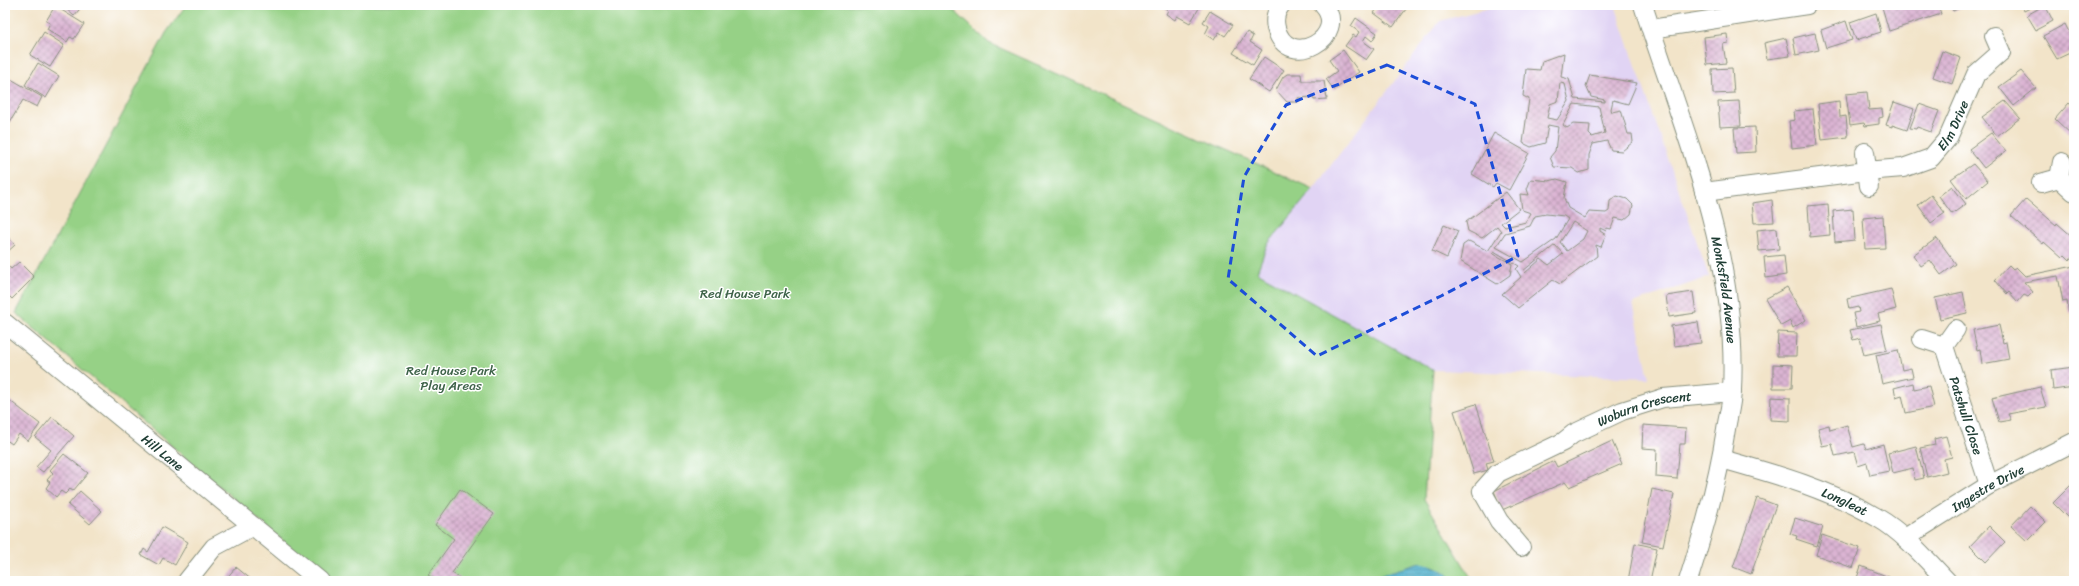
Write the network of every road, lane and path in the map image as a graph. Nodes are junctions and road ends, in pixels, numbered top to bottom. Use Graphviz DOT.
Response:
graph roads {
  1 [pos="1323,5"];
  2 [pos="1643,5"];
  3 [pos="1807,5"];
  4 [pos="1278,6"];
  5 [pos="1651,29"];
  6 [pos="1994,36"];
  7 [pos="1865,152"];
  8 [pos="1868,178"];
  9 [pos="2041,183"];
  10 [pos="1704,192"];
  11 [pos="2074,192"];
  12 [pos="5,323"];
  13 [pos="1956,329"];
  14 [pos="1922,339"];
  15 [pos="1944,346"];
  16 [pos="1732,392"];
  17 [pos="2074,442"];
  18 [pos="1722,459"];
  19 [pos="1989,485"];
  20 [pos="253,526"];
  21 [pos="1905,538"];
  22 [pos="1521,547"];
  23 [pos="188,581"];
  24 [pos="320,581"];
  25 [pos="1688,581"];
  26 [pos="1947,581"];
  1 -- 4 [label="street"];
  2 -- 5 [label="street, Monksfield Avenue"];
  3 -- 5 [label="street"];
  5 -- 10 [label="street, Monksfield Avenue"];
  6 -- 8 [label="street, Elm Drive"];
  7 -- 8 [label="street"];
  8 -- 10 [label="street, Elm Drive"];
  9 -- 11 [label="street"];
  10 -- 16 [label="street, Monksfield Avenue"];
  12 -- 20 [label="street, Hill Lane"];
  13 -- 15 [label="street"];
  14 -- 15 [label="street"];
  15 -- 19 [label="street, Patshull Close"];
  16 -- 18 [label="street, Monksfield Avenue"];
  16 -- 22 [label="street, Woburn Crescent"];
  17 -- 19 [label="street, Ingestre Drive"];
  18 -- 21 [label="street, Longleat"];
  18 -- 25 [label="street, Monksfield Avenue"];
  19 -- 21 [label="street, Ingestre Drive"];
  20 -- 23 [label="street"];
  20 -- 24 [label="street, Hill Lane"];
  21 -- 26 [label="street, Longleat"];
}
